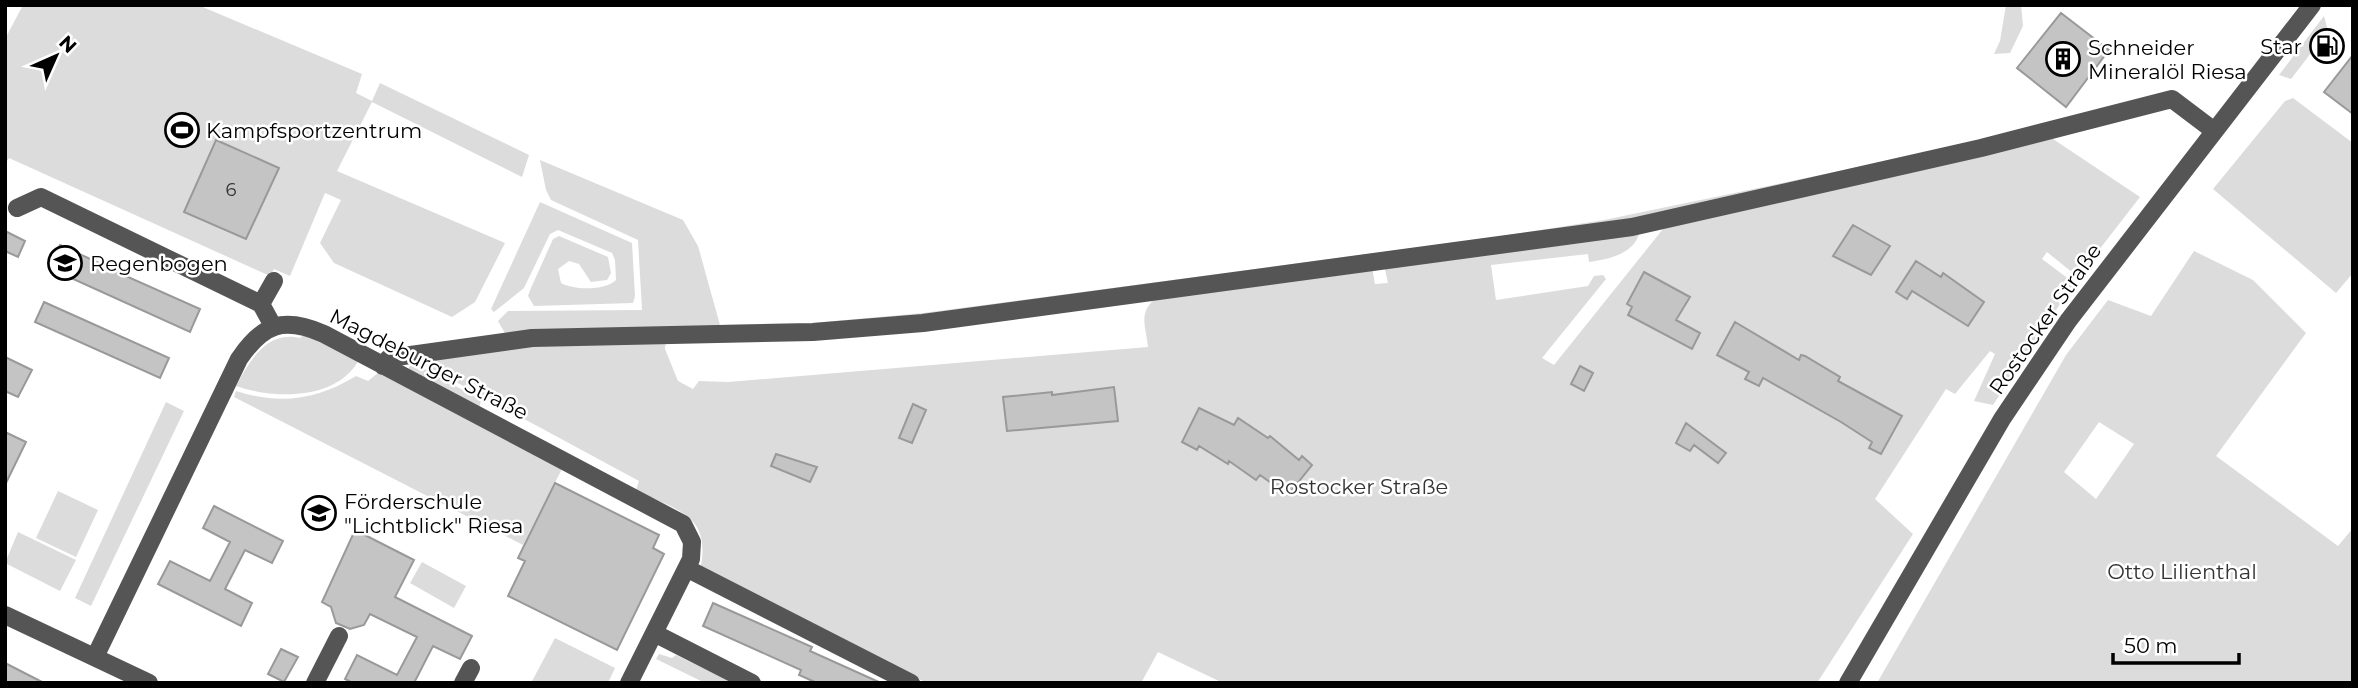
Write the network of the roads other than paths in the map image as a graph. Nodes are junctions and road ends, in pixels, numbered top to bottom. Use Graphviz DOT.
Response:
graph roads {
  1 [pos="2312,5"];
  2 [pos="2213,130"];
  3 [pos="17,208"];
  4 [pos="274,281"];
  5 [pos="261,304"];
  6 [pos="273,326"];
  7 [pos="383,366"];
  8 [pos="688,569"];
  9 [pos="5,615"];
  10 [pos="654,633"];
  11 [pos="339,636"];
  12 [pos="95,657"];
  13 [pos="140,681"];
  14 [pos="315,683"];
  15 [pos="629,683"];
  16 [pos="752,683"];
  17 [pos="911,683"];
  18 [pos="1848,683"];
  1 -- 2 [label="street, Rostocker Straße"];
  2 -- 7 [label="street"];
  2 -- 18 [label="street, Rostocker Straße"];
  3 -- 5 [label="street"];
  4 -- 5 [label="street"];
  5 -- 6 [label="street"];
  6 -- 7 [label="street, Magdeburger Straße"];
  6 -- 12 [label="street"];
  7 -- 8 [label="street, Magdeburger Straße"];
  8 -- 10 [label="street"];
  8 -- 17 [label="street"];
  9 -- 12 [label="street"];
  10 -- 15 [label="street"];
  10 -- 16 [label="street"];
  11 -- 14 [label="street"];
  12 -- 13 [label="street"];
}
